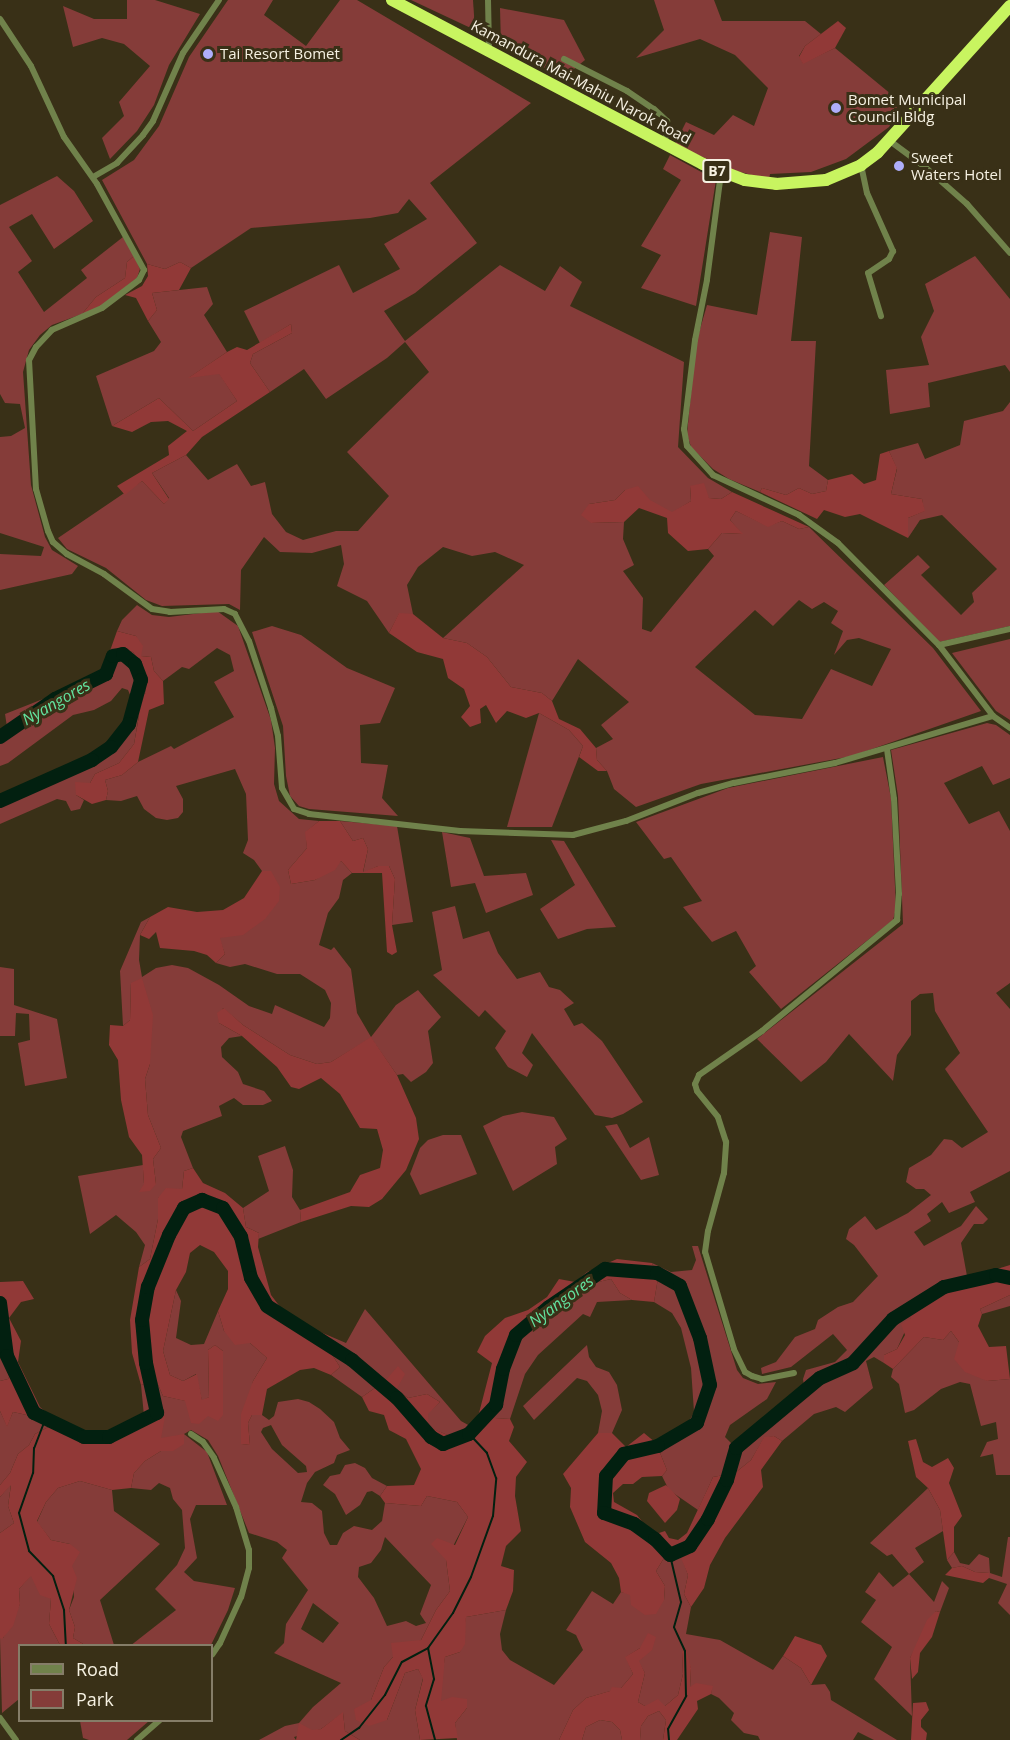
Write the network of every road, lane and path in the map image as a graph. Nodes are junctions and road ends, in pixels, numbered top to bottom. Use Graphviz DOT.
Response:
graph roads {
  1 [pos="219,0"];
  2 [pos="392,0"];
  3 [pos="488,0"];
  4 [pos="1010,6"];
  5 [pos="0,19"];
  6 [pos="489,49"];
  7 [pos="564,60"];
  8 [pos="890,141"];
  9 [pos="665,142"];
  10 [pos="861,165"];
  11 [pos="721,173"];
  12 [pos="93,177"];
  13 [pos="1010,254"];
  14 [pos="881,316"];
  15 [pos="1010,629"];
  16 [pos="939,645"];
  17 [pos="993,716"];
  18 [pos="1010,728"];
  19 [pos="887,749"];
  20 [pos="794,1372"];
  21 [pos="191,1434"];
  22 [pos="213,1653"];
  23 [pos="0,1718"];
  24 [pos="158,1722"];
  25 [pos="16,1740"];
  26 [pos="136,1740"];
  1 -- 12 [label="street"];
  2 -- 6 [label="highway, Kamandura Mai-Mahiu Narok Road / B7"];
  3 -- 6 [label="street"];
  4 -- 8 [label="highway, Kamandura Mai-Mahiu Narok Road / B7"];
  5 -- 12 [label="street"];
  6 -- 9 [label="highway, Kamandura Mai-Mahiu Narok Road / B7"];
  7 -- 9 [label="street"];
  8 -- 10 [label="highway, Kamandura Mai-Mahiu Narok Road / B7"];
  8 -- 13 [label="street"];
  9 -- 11 [label="highway, Kamandura Mai-Mahiu Narok Road / B7"];
  10 -- 11 [label="highway, Kamandura Mai-Mahiu Narok Road / B7"];
  10 -- 14 [label="street"];
  11 -- 16 [label="street"];
  12 -- 19 [label="street"];
  15 -- 16 [label="street"];
  16 -- 17 [label="street"];
  17 -- 18 [label="street"];
  17 -- 19 [label="street"];
  19 -- 20 [label="street"];
  21 -- 22 [label="street"];
  23 -- 25 [label="street"];
  24 -- 26 [label="street"];
}
